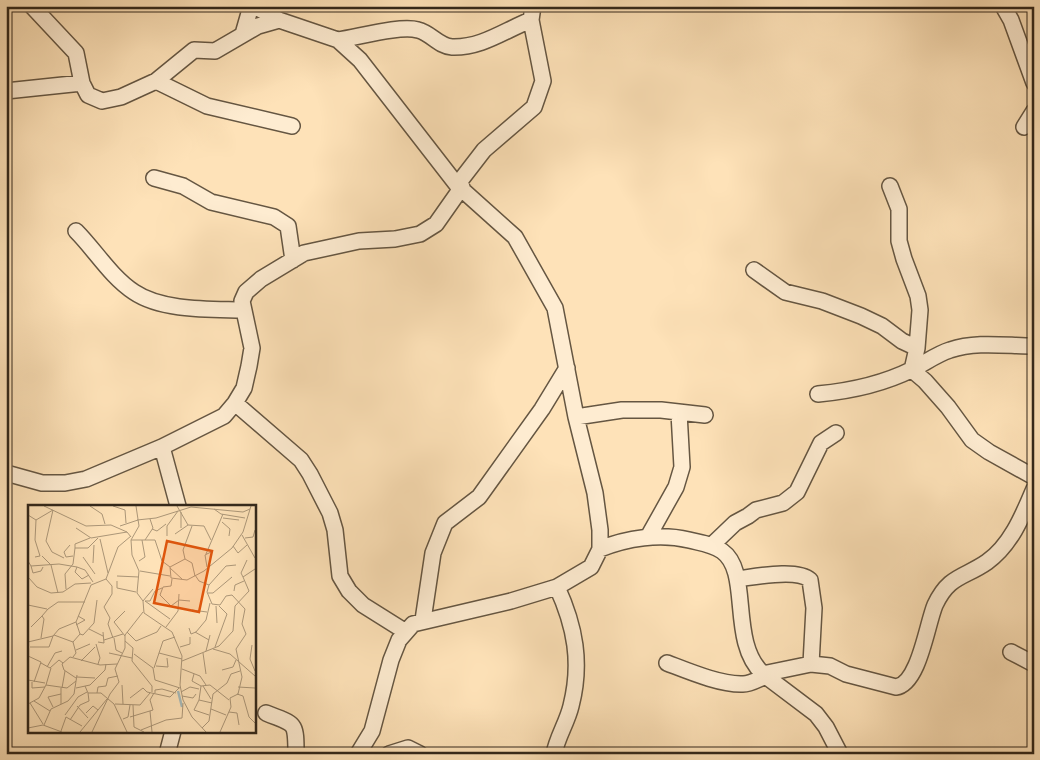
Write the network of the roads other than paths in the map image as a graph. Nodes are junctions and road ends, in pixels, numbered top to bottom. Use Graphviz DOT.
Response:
graph roads {
  1 [pos="32,6"];
  2 [pos="253,6"];
  3 [pos="1003,6"];
  4 [pos="532,13"];
  5 [pos="279,20"];
  6 [pos="242,34"];
  7 [pos="338,40"];
  8 [pos="156,81"];
  9 [pos="82,83"];
  10 [pos="1034,83"];
  11 [pos="6,91"];
  12 [pos="1034,111"];
  13 [pos="292,126"];
  14 [pos="1024,127"];
  15 [pos="154,178"];
  16 [pos="460,186"];
  17 [pos="890,186"];
  18 [pos="76,231"];
  19 [pos="293,260"];
  20 [pos="754,270"];
  21 [pos="242,310"];
  22 [pos="1034,346"];
  23 [pos="918,348"];
  24 [pos="566,368"];
  25 [pos="912,370"];
  26 [pos="818,394"];
  27 [pos="235,403"];
  28 [pos="679,413"];
  29 [pos="706,415"];
  30 [pos="576,417"];
  31 [pos="836,433"];
  32 [pos="162,447"];
  33 [pos="6,473"];
  34 [pos="1034,477"];
  35 [pos="1034,489"];
  36 [pos="178,505"];
  37 [pos="648,538"];
  38 [pos="712,545"];
  39 [pos="600,550"];
  40 [pos="737,580"];
  41 [pos="556,587"];
  42 [pos="423,620"];
  43 [pos="406,632"];
  44 [pos="1011,652"];
  45 [pos="667,663"];
  46 [pos="810,664"];
  47 [pos="1034,664"];
  48 [pos="764,675"];
  49 [pos="266,714"];
  50 [pos="173,732"];
  51 [pos="167,754"];
  52 [pos="296,754"];
  53 [pos="358,754"];
  54 [pos="389,754"];
  55 [pos="420,754"];
  56 [pos="554,754"];
  57 [pos="840,754"];
  1 -- 9 [label="street"];
  2 -- 5 [label="street"];
  2 -- 6 [label="street"];
  3 -- 10 [label="street"];
  4 -- 7 [label="street"];
  4 -- 16 [label="street"];
  5 -- 6 [label="street"];
  5 -- 7 [label="street"];
  6 -- 8 [label="street"];
  7 -- 16 [label="street"];
  8 -- 9 [label="street"];
  8 -- 13 [label="street"];
  9 -- 11 [label="street"];
  12 -- 14 [label="street"];
  15 -- 19 [label="street"];
  16 -- 19 [label="street"];
  16 -- 24 [label="street"];
  17 -- 23 [label="street"];
  18 -- 21 [label="street"];
  19 -- 21 [label="street"];
  20 -- 23 [label="street"];
  21 -- 27 [label="street"];
  22 -- 25 [label="street"];
  23 -- 25 [label="street"];
  24 -- 30 [label="street"];
  24 -- 42 [label="street"];
  25 -- 26 [label="street"];
  25 -- 34 [label="street"];
  27 -- 32 [label="street"];
  27 -- 43 [label="street"];
  28 -- 29 [label="street"];
  28 -- 30 [label="street"];
  28 -- 37 [label="street"];
  30 -- 39 [label="street"];
  31 -- 38 [label="street"];
  32 -- 33 [label="street"];
  32 -- 36 [label="street"];
  35 -- 46 [label="street"];
  37 -- 38 [label="street"];
  37 -- 39 [label="street"];
  38 -- 40 [label="street"];
  39 -- 41 [label="street"];
  40 -- 46 [label="street"];
  40 -- 48 [label="street"];
  41 -- 42 [label="street"];
  41 -- 56 [label="street"];
  42 -- 43 [label="street"];
  43 -- 53 [label="street"];
  44 -- 47 [label="street"];
  45 -- 48 [label="street"];
  46 -- 48 [label="street"];
  48 -- 57 [label="street"];
  49 -- 52 [label="street"];
  50 -- 51 [label="street"];
  54 -- 55 [label="street"];
}
